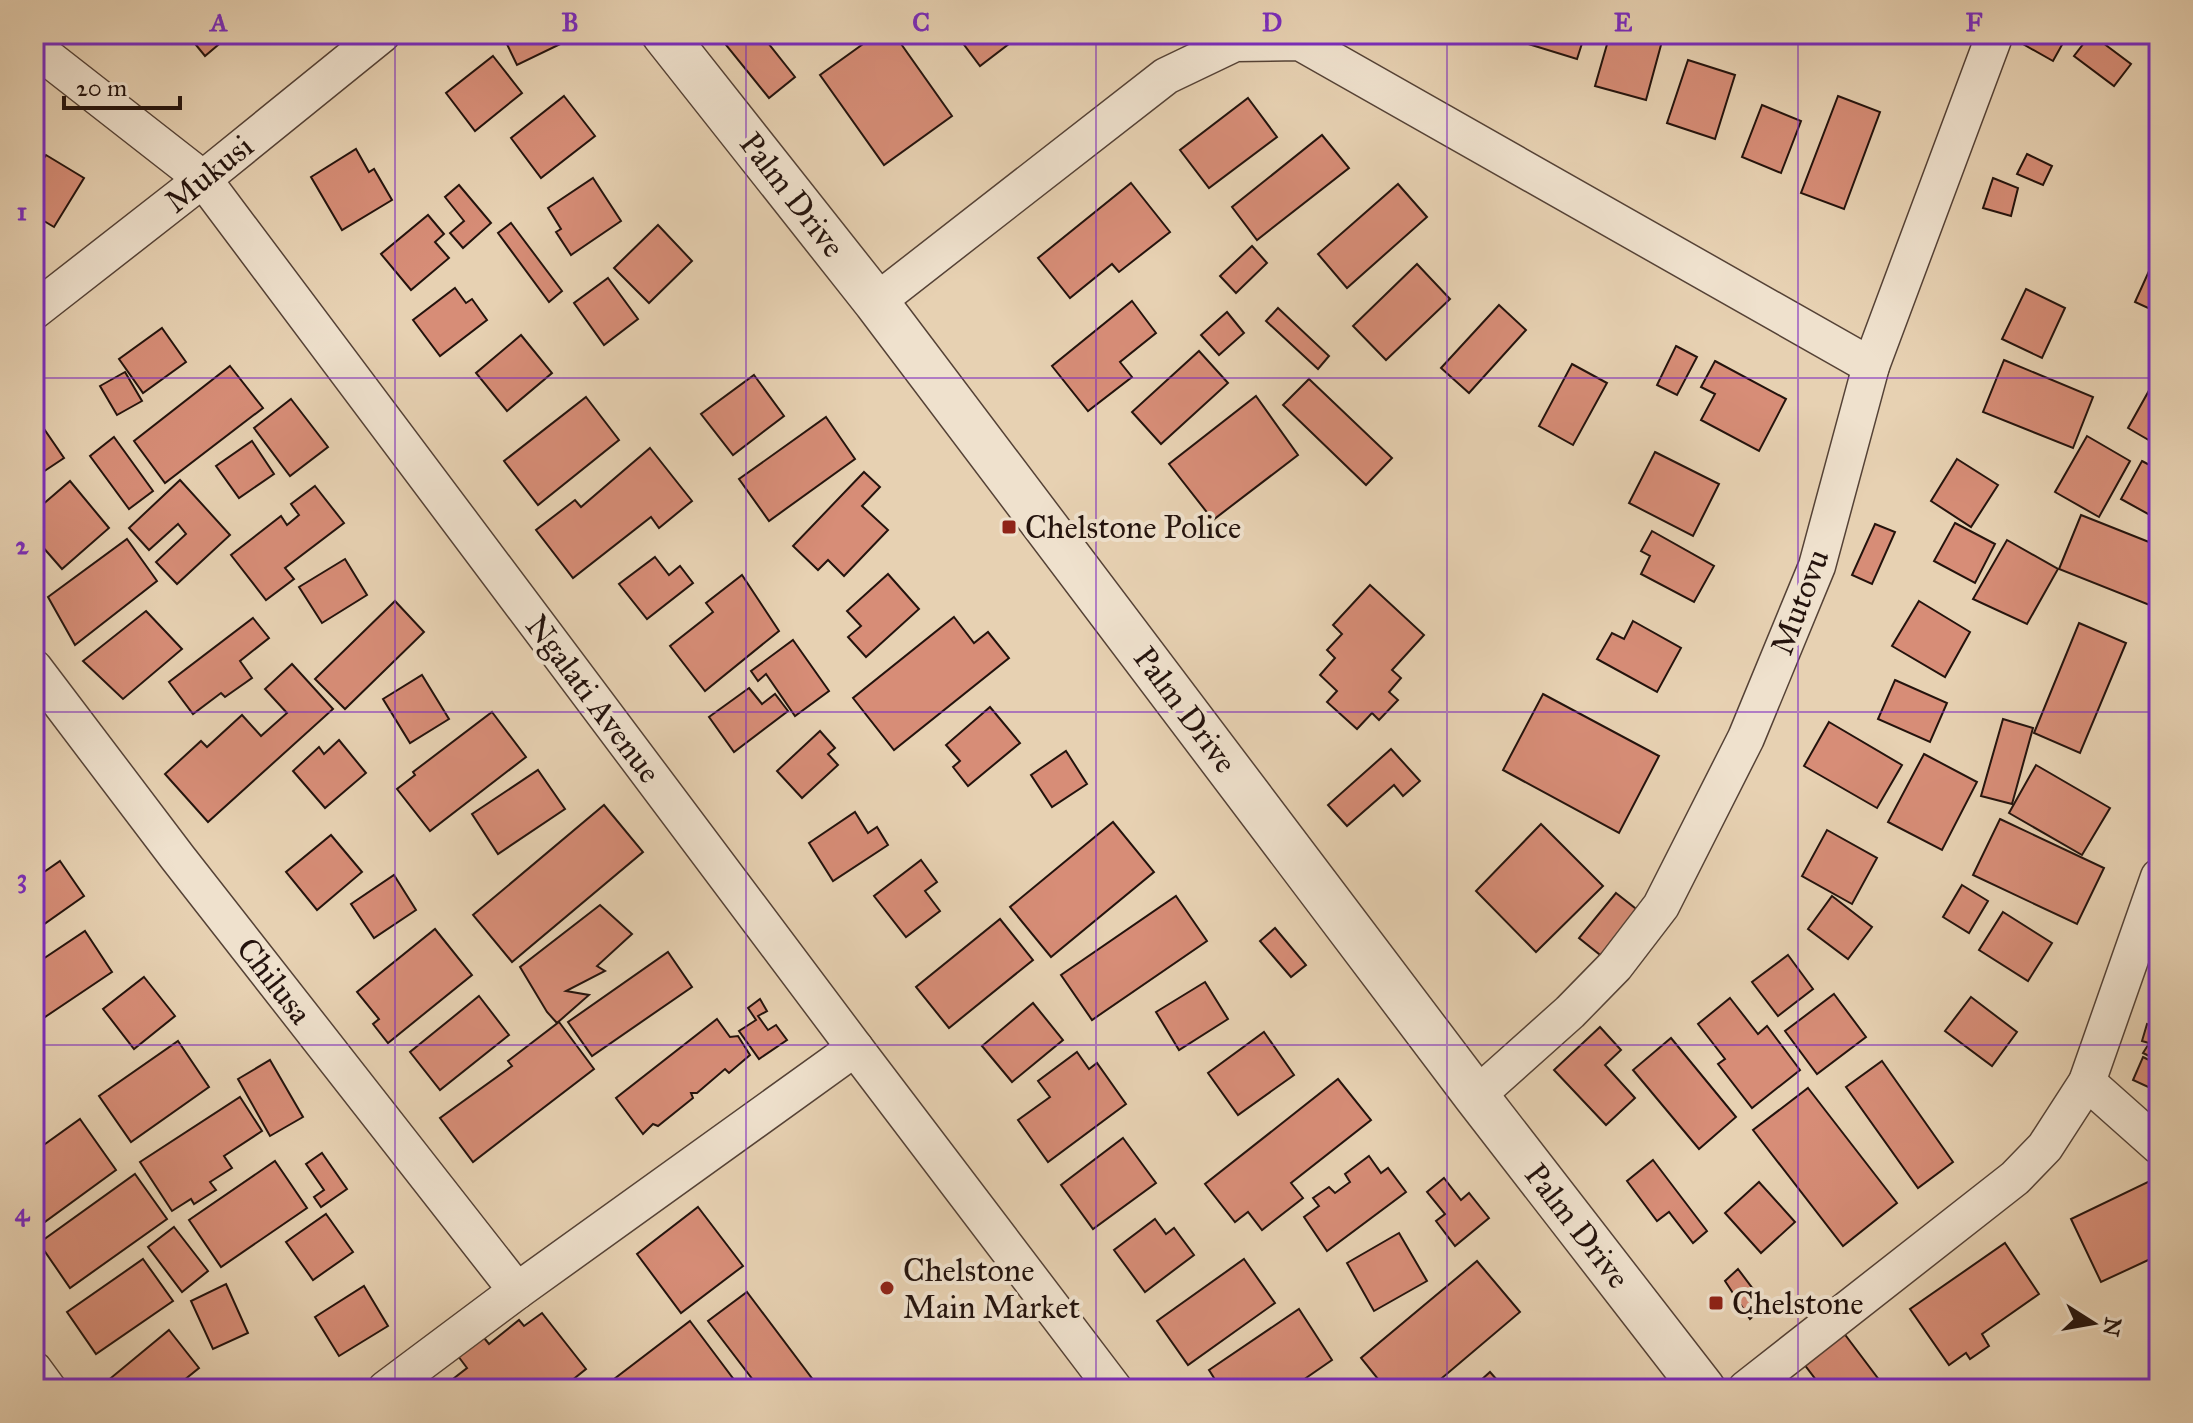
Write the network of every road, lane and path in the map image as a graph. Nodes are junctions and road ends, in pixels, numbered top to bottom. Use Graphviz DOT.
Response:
graph roads {
  1 [pos="382,34"];
  2 [pos="664,34"];
  3 [pos="1995,34"];
  4 [pos="34,47"];
  5 [pos="203,179"];
  6 [pos="876,302"];
  7 [pos="34,311"];
  8 [pos="1871,366"];
  9 [pos="34,668"];
  10 [pos="2159,877"];
  11 [pos="855,1048"];
  12 [pos="2087,1082"];
  13 [pos="1476,1096"];
  14 [pos="2159,1146"];
  15 [pos="517,1291"];
  16 [pos="34,1370"];
  17 [pos="48,1389"];
  18 [pos="386,1389"];
  19 [pos="1114,1389"];
  20 [pos="1703,1389"];
  21 [pos="1746,1389"];
  1 -- 5 [label="street, Mukusi"];
  2 -- 6 [label="street, Palm Drive"];
  3 -- 8 [label="street, Mutovu"];
  4 -- 5 [label="street, Ngalati Avenue"];
  5 -- 7 [label="street, Mukusi"];
  5 -- 11 [label="street, Ngalati Avenue"];
  6 -- 8 [label="street"];
  6 -- 13 [label="street, Palm Drive"];
  8 -- 13 [label="street, Mutovu"];
  9 -- 15 [label="street, Chilusa"];
  10 -- 12 [label="street"];
  11 -- 15 [label="street"];
  11 -- 19 [label="street, Ngalati Avenue"];
  12 -- 14 [label="street"];
  12 -- 21 [label="street"];
  13 -- 20 [label="street, Palm Drive"];
  15 -- 18 [label="street"];
  16 -- 17 [label="street"];
}
